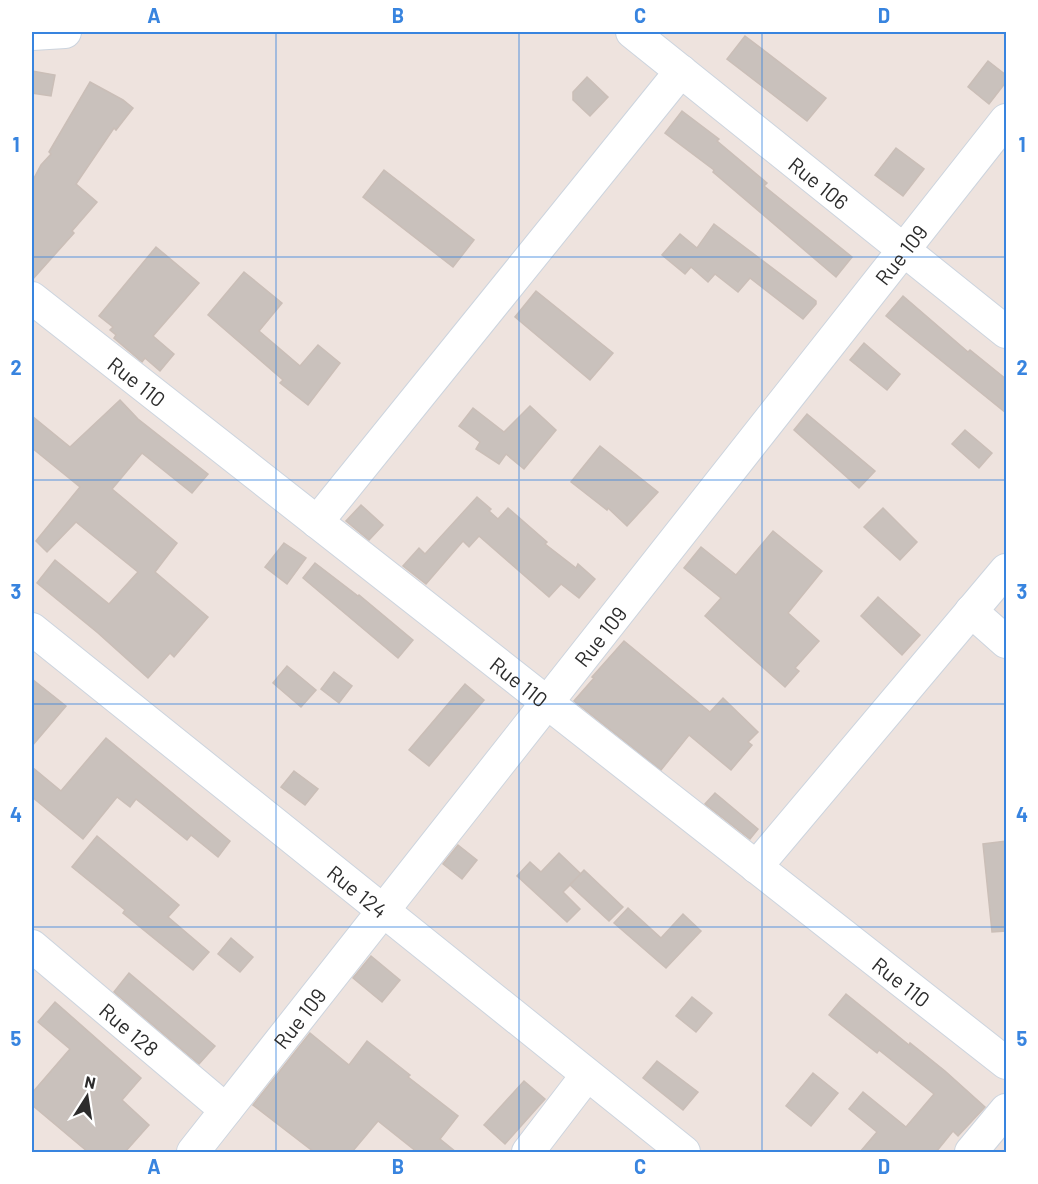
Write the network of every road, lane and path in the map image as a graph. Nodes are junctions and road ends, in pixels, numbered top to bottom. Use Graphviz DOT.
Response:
graph roads {
  1 [pos="65,32"];
  2 [pos="632,32"];
  3 [pos="32,34"];
  4 [pos="681,71"];
  5 [pos="1006,120"];
  6 [pos="904,250"];
  7 [pos="36,310"];
  8 [pos="1006,332"];
  9 [pos="317,522"];
  10 [pos="1006,570"];
  11 [pos="971,611"];
  12 [pos="32,629"];
  13 [pos="1006,642"];
  14 [pos="547,703"];
  15 [pos="756,867"];
  16 [pos="383,911"];
  17 [pos="32,946"];
  18 [pos="1006,1063"];
  19 [pos="587,1075"];
  20 [pos="226,1110"];
  21 [pos="1006,1110"];
  22 [pos="192,1152"];
  23 [pos="528,1152"];
  24 [pos="684,1152"];
  25 [pos="971,1152"];
  1 -- 3 [label="street"];
  2 -- 4 [label="street, Rue 106"];
  4 -- 6 [label="street, Rue 106"];
  4 -- 9 [label="street"];
  5 -- 6 [label="street, Rue 109"];
  6 -- 8 [label="street, Rue 106"];
  6 -- 14 [label="street, Rue 109"];
  7 -- 9 [label="street, Rue 110"];
  9 -- 14 [label="street, Rue 110"];
  10 -- 11 [label="street"];
  11 -- 13 [label="street"];
  11 -- 15 [label="street"];
  12 -- 16 [label="street, Rue 124"];
  14 -- 15 [label="street, Rue 110"];
  14 -- 16 [label="street, Rue 109"];
  15 -- 18 [label="street, Rue 110"];
  16 -- 19 [label="street, Rue 124"];
  16 -- 20 [label="street, Rue 109"];
  17 -- 20 [label="street, Rue 128"];
  19 -- 23 [label="street"];
  19 -- 24 [label="street, Rue 124"];
  20 -- 22 [label="street, Rue 109"];
  21 -- 25 [label="street"];
}
